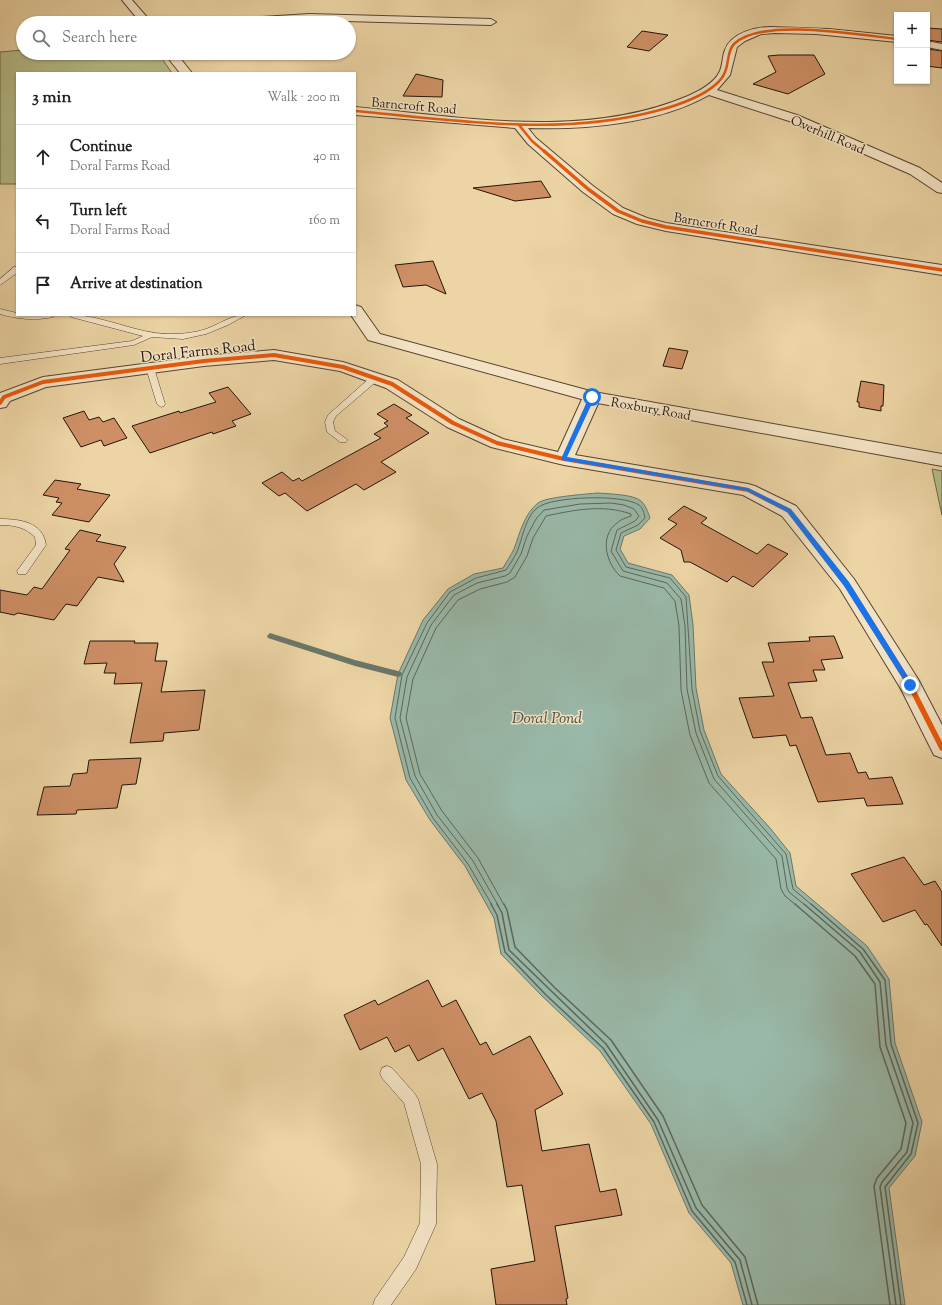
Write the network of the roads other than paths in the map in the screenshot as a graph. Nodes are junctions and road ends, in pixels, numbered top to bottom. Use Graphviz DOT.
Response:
graph roads {
  1 [pos="127,0"];
  2 [pos="141,16"];
  3 [pos="356,18"];
  4 [pos="491,22"];
  5 [pos="894,39"];
  6 [pos="930,45"];
  7 [pos="942,47"];
  8 [pos="176,60"];
  9 [pos="185,72"];
  10 [pos="709,91"];
  11 [pos="356,111"];
  12 [pos="519,125"];
  13 [pos="942,189"];
  14 [pos="16,270"];
  15 [pos="942,270"];
  16 [pos="0,283"];
  17 [pos="0,311"];
  18 [pos="356,311"];
  19 [pos="39,316"];
  20 [pos="78,316"];
  21 [pos="240,316"];
  22 [pos="153,334"];
  23 [pos="0,361"];
  24 [pos="150,368"];
  25 [pos="375,378"];
  26 [pos="592,397"];
  27 [pos="0,403"];
  28 [pos="161,404"];
  29 [pos="343,440"];
  30 [pos="564,459"];
  31 [pos="942,460"];
  32 [pos="0,522"];
  33 [pos="22,571"];
  34 [pos="942,748"];
  35 [pos="387,1073"];
  36 [pos="381,1305"];
  1 -- 2 [label="street"];
  3 -- 4 [label="street"];
  5 -- 10 [label="street, Barncroft Road"];
  6 -- 7 [label="street"];
  8 -- 9 [label="street"];
  10 -- 12 [label="street, Barncroft Road"];
  10 -- 13 [label="street, Overhill Road"];
  11 -- 12 [label="street, Barncroft Road"];
  12 -- 15 [label="street, Barncroft Road"];
  14 -- 16 [label="lane"];
  17 -- 19 [label="lane"];
  18 -- 26 [label="street, Roxbury Road"];
  20 -- 22 [label="lane"];
  21 -- 22 [label="lane"];
  22 -- 23 [label="lane"];
  24 -- 25 [label="street, Doral Farms Road"];
  24 -- 27 [label="street, Doral Farms Road"];
  24 -- 28 [label="lane"];
  25 -- 29 [label="lane"];
  25 -- 30 [label="street, Doral Farms Road"];
  26 -- 30 [label="street"];
  26 -- 31 [label="street, Roxbury Road"];
  30 -- 34 [label="street, Doral Farms Road"];
  32 -- 33 [label="lane"];
  35 -- 36 [label="lane"];
}
